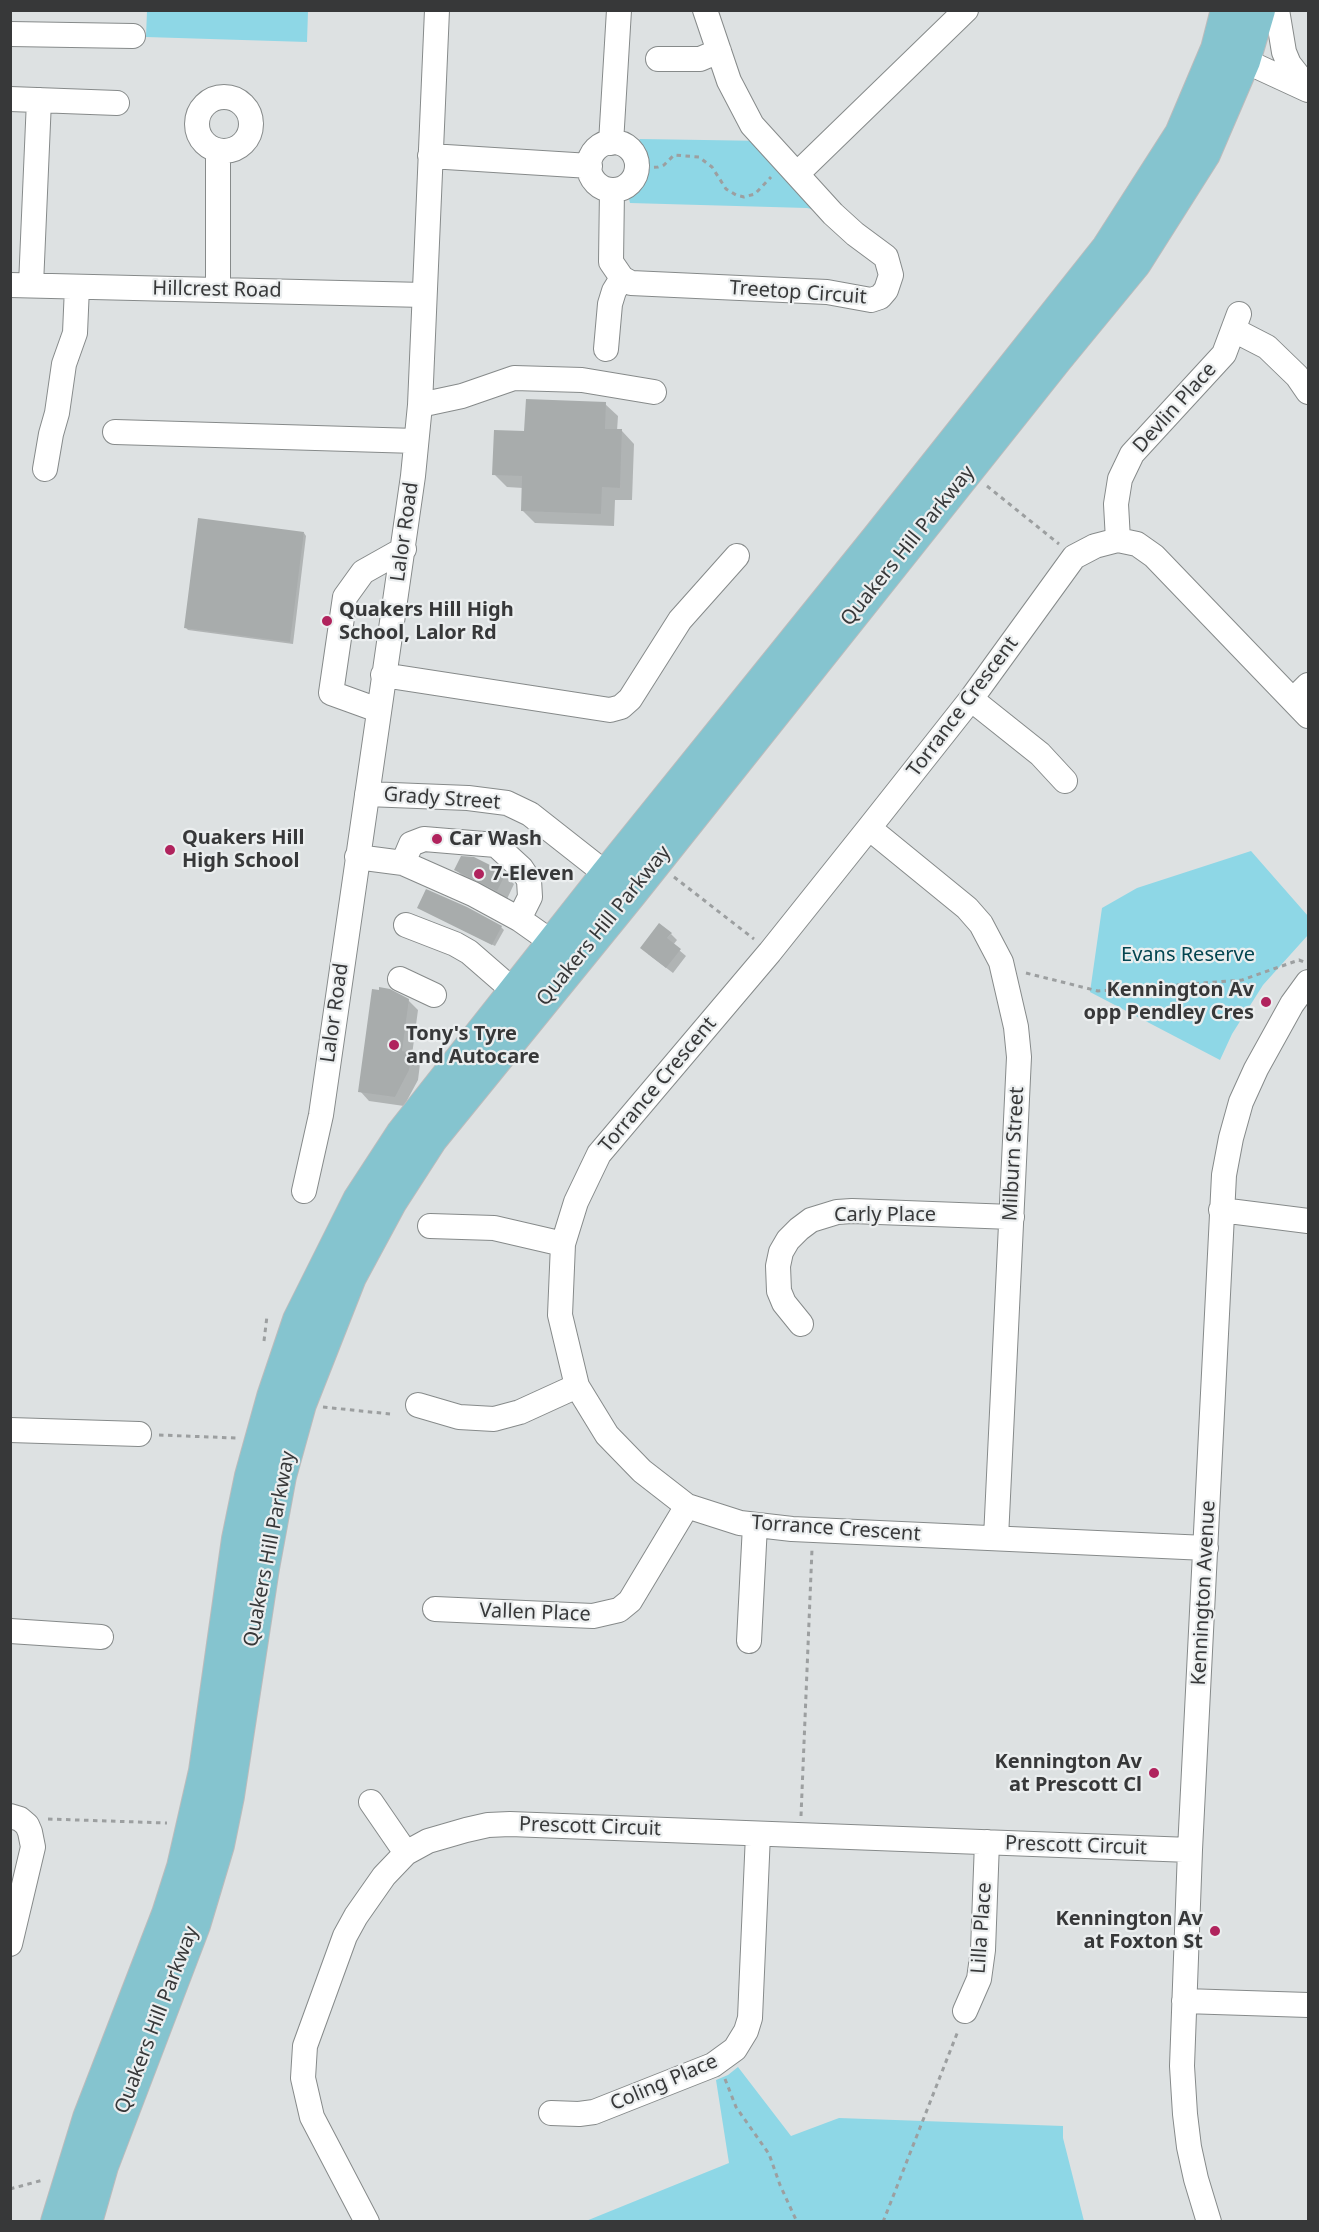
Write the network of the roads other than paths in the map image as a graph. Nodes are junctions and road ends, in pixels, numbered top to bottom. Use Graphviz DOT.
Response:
graph roads {
  1 [pos="436,10"];
  2 [pos="619,10"];
  3 [pos="705,10"];
  4 [pos="966,10"];
  5 [pos="1227,10"];
  6 [pos="1259,10"];
  7 [pos="1278,10"];
  8 [pos="10,34"];
  9 [pos="133,36"];
  10 [pos="719,51"];
  11 [pos="1230,55"];
  12 [pos="658,58"];
  13 [pos="1308,89"];
  14 [pos="10,99"];
  15 [pos="39,100"];
  16 [pos="117,103"];
  17 [pos="611,142"];
  18 [pos="218,151"];
  19 [pos="430,156"];
  20 [pos="590,166"];
  21 [pos="791,168"];
  22 [pos="612,190"];
  23 [pos="622,278"];
  24 [pos="21,285"];
  25 [pos="77,287"];
  26 [pos="218,289"];
  27 [pos="423,295"];
  28 [pos="606,349"];
  29 [pos="654,392"];
  30 [pos="1308,392"];
  31 [pos="420,405"];
  32 [pos="115,432"];
  33 [pos="416,441"];
  34 [pos="45,469"];
  35 [pos="1118,540"];
  36 [pos="404,549"];
  37 [pos="737,556"];
  38 [pos="383,675"];
  39 [pos="971,699"];
  40 [pos="1303,700"];
  41 [pos="378,710"];
  42 [pos="1065,781"];
  43 [pos="367,794"];
  44 [pos="869,828"];
  45 [pos="357,857"];
  46 [pos="403,863"];
  47 [pos="607,874"];
  48 [pos="631,894"];
  49 [pos="519,919"];
  50 [pos="406,925"];
  51 [pos="553,943"];
  52 [pos="400,979"];
  53 [pos="1308,982"];
  54 [pos="514,992"];
  55 [pos="434,995"];
  56 [pos="304,1191"];
  57 [pos="1221,1210"];
  58 [pos="1012,1217"];
  59 [pos="1308,1221"];
  60 [pos="430,1226"];
  61 [pos="563,1244"];
  62 [pos="801,1324"];
  63 [pos="577,1386"];
  64 [pos="418,1405"];
  65 [pos="10,1430"];
  66 [pos="139,1434"];
  67 [pos="687,1506"];
  68 [pos="755,1524"];
  69 [pos="996,1538"];
  70 [pos="1206,1548"];
  71 [pos="435,1609"];
  72 [pos="10,1631"];
  73 [pos="101,1637"];
  74 [pos="749,1641"];
  75 [pos="371,1802"];
  76 [pos="19,1821"];
  77 [pos="758,1834"];
  78 [pos="987,1842"];
  79 [pos="1190,1850"];
  80 [pos="406,1853"];
  81 [pos="10,1944"];
  82 [pos="1184,2001"];
  83 [pos="1308,2005"];
  84 [pos="965,2011"];
  85 [pos="551,2113"];
  86 [pos="57,2222"];
  87 [pos="86,2222"];
  88 [pos="367,2222"];
  89 [pos="1209,2222"];
  1 -- 19 [label="street, Lalor Road"];
  2 -- 17 [label="street"];
  3 -- 10 [label="street, Treetop Circuit"];
  4 -- 21 [label="street"];
  5 -- 11 [label="main road, Quakers Hill Parkway"];
  6 -- 11 [label="main road, Quakers Hill Parkway"];
  7 -- 13 [label="street"];
  8 -- 9 [label="street"];
  10 -- 12 [label="street"];
  10 -- 21 [label="street, Treetop Circuit"];
  11 -- 13 [label="street"];
  11 -- 47 [label="main road, Quakers Hill Parkway"];
  11 -- 48 [label="main road, Quakers Hill Parkway"];
  14 -- 15 [label="street"];
  15 -- 16 [label="street"];
  15 -- 24 [label="street"];
  17 -- 20 [label="street"];
  17 -- 22 [label="street"];
  18 -- 26 [label="street"];
  19 -- 20 [label="street"];
  19 -- 27 [label="street, Lalor Road"];
  20 -- 22 [label="street"];
  21 -- 23 [label="street, Treetop Circuit"];
  22 -- 23 [label="street"];
  23 -- 28 [label="street"];
  24 -- 25 [label="street, Hillcrest Road"];
  25 -- 26 [label="street, Hillcrest Road"];
  25 -- 34 [label="street"];
  26 -- 27 [label="street, Hillcrest Road"];
  27 -- 31 [label="street, Lalor Road"];
  29 -- 31 [label="street"];
  30 -- 35 [label="street, Devlin Place"];
  31 -- 33 [label="street, Lalor Road"];
  32 -- 33 [label="street"];
  33 -- 36 [label="street, Lalor Road"];
  35 -- 39 [label="street, Torrance Crescent"];
  35 -- 40 [label="street"];
  36 -- 38 [label="street, Lalor Road"];
  36 -- 41 [label="street"];
  37 -- 38 [label="street"];
  38 -- 41 [label="street, Lalor Road"];
  39 -- 42 [label="street"];
  39 -- 44 [label="street, Torrance Crescent"];
  41 -- 43 [label="street, Lalor Road"];
  43 -- 45 [label="street, Lalor Road"];
  43 -- 47 [label="street, Grady Street"];
  44 -- 58 [label="street, Milburn Street"];
  44 -- 61 [label="street, Torrance Crescent"];
  45 -- 46 [label="street"];
  45 -- 56 [label="street, Lalor Road"];
  46 -- 49 [label="street"];
  46 -- 49 [label="street"];
  47 -- 48 [label="street, Grady Street"];
  47 -- 51 [label="main road, Quakers Hill Parkway"];
  48 -- 87 [label="main road, Quakers Hill Parkway"];
  49 -- 51 [label="street"];
  50 -- 54 [label="street"];
  51 -- 54 [label="main road, Quakers Hill Parkway"];
  52 -- 55 [label="street"];
  53 -- 57 [label="street, Kennington Avenue"];
  54 -- 86 [label="main road, Quakers Hill Parkway"];
  57 -- 59 [label="street"];
  57 -- 70 [label="street, Kennington Avenue"];
  58 -- 62 [label="street, Carly Place"];
  58 -- 69 [label="street, Milburn Street"];
  60 -- 61 [label="street"];
  61 -- 63 [label="street, Torrance Crescent"];
  63 -- 64 [label="street"];
  63 -- 67 [label="street, Torrance Crescent"];
  65 -- 66 [label="street"];
  67 -- 68 [label="street, Torrance Crescent"];
  67 -- 71 [label="street, Vallen Place"];
  68 -- 69 [label="street, Torrance Crescent"];
  68 -- 74 [label="street"];
  69 -- 70 [label="street, Torrance Crescent"];
  70 -- 79 [label="street, Kennington Avenue"];
  72 -- 73 [label="street"];
  75 -- 80 [label="street"];
  76 -- 81 [label="street"];
  77 -- 78 [label="street, Prescott Circuit"];
  77 -- 80 [label="street, Prescott Circuit"];
  77 -- 85 [label="street, Coling Place"];
  78 -- 79 [label="street, Prescott Circuit"];
  78 -- 84 [label="street, Lilla Place"];
  79 -- 82 [label="street, Kennington Avenue"];
  80 -- 88 [label="street, Prescott Circuit"];
  82 -- 83 [label="street"];
  82 -- 89 [label="street, Kennington Avenue"];
}
